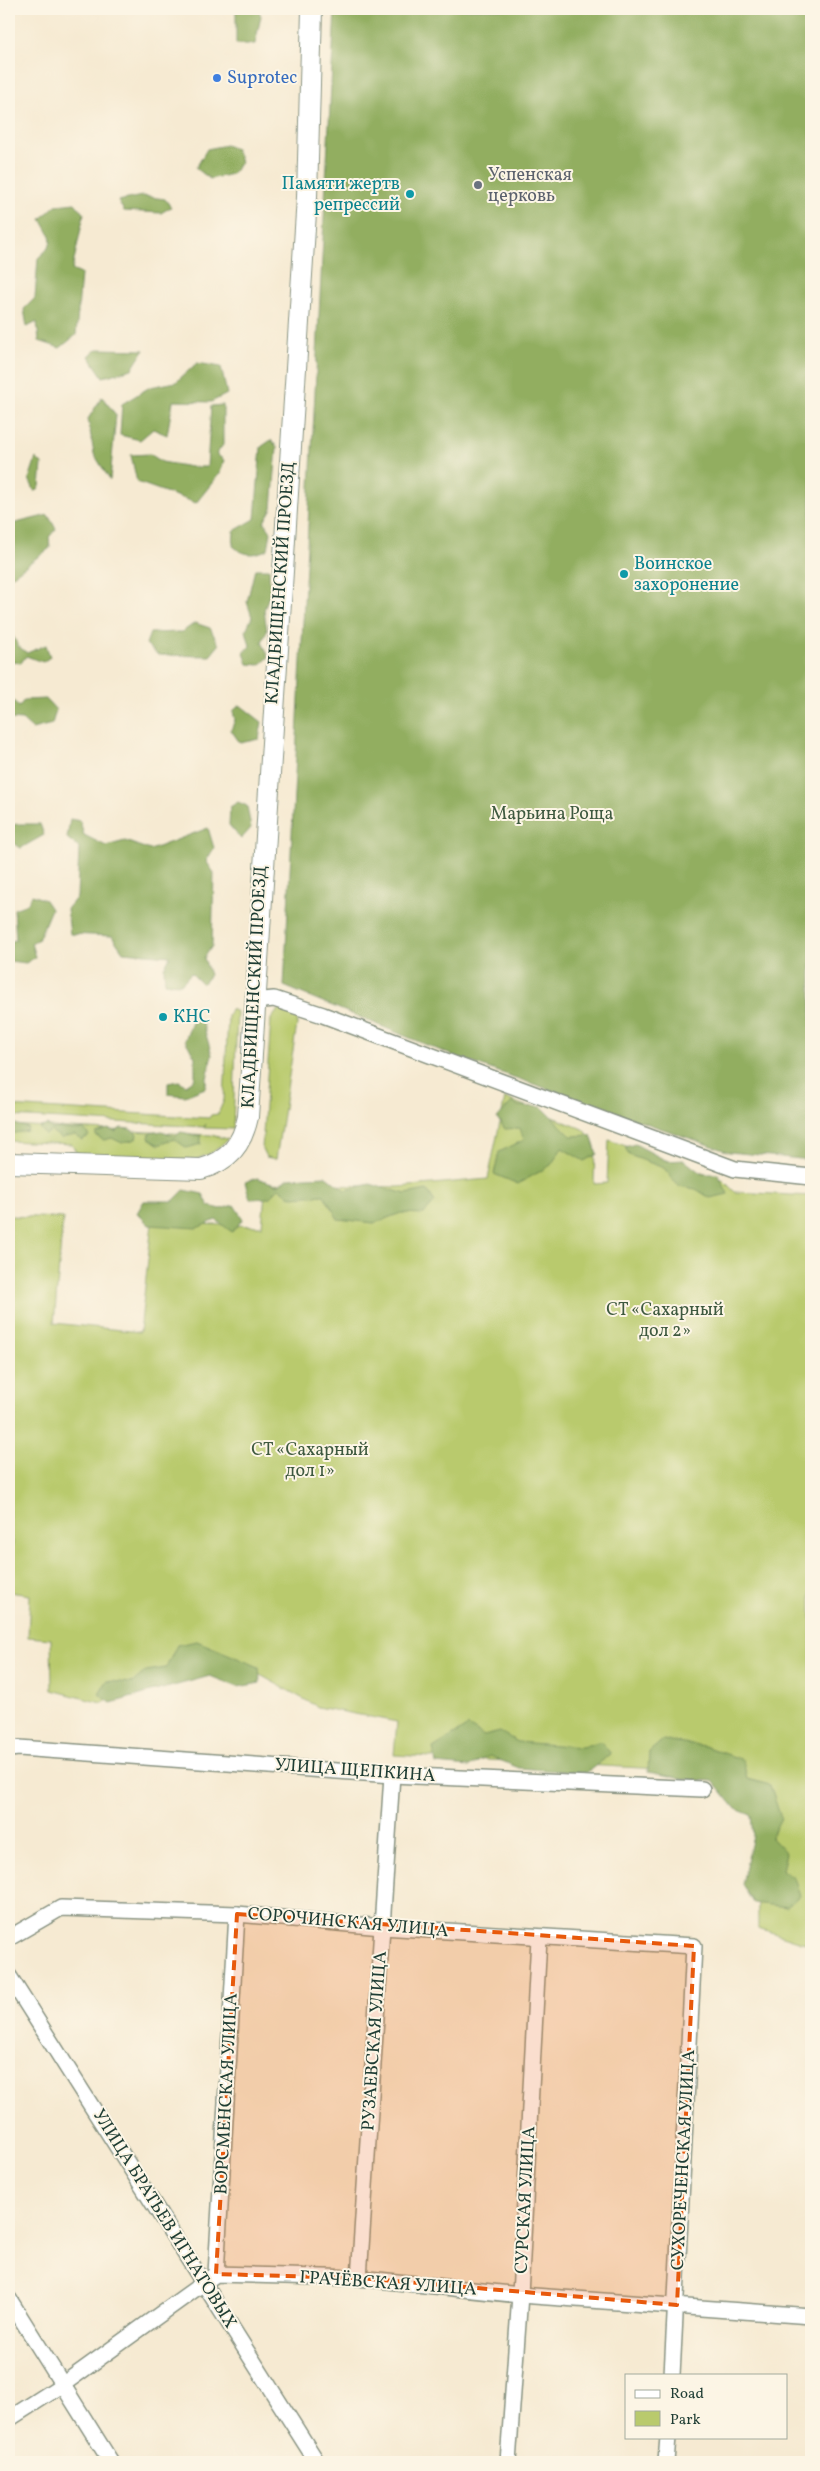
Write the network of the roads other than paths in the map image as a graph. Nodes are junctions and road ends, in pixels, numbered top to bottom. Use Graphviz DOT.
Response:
graph roads {
  1 [pos="312,9"];
  2 [pos="254,1001"];
  3 [pos="9,1163"];
  4 [pos="811,1177"];
  5 [pos="9,1749"];
  6 [pos="392,1774"];
  7 [pos="702,1789"];
  8 [pos="237,1914"];
  9 [pos="382,1928"];
  10 [pos="9,1938"];
  11 [pos="540,1938"];
  12 [pos="694,1946"];
  13 [pos="9,1976"];
  14 [pos="211,2278"];
  15 [pos="359,2278"];
  16 [pos="520,2295"];
  17 [pos="9,2299"];
  18 [pos="677,2305"];
  19 [pos="811,2316"];
  20 [pos="672,2374"];
  21 [pos="62,2386"];
  22 [pos="9,2419"];
  23 [pos="668,2438"];
  24 [pos="110,2462"];
  25 [pos="317,2462"];
  26 [pos="508,2462"];
  27 [pos="666,2462"];
  1 -- 2 [label="street, КЛАДБИЩЕНСКИЙ ПРОЕЗД"];
  2 -- 3 [label="street, КЛАДБИЩЕНСКИЙ ПРОЕЗД"];
  2 -- 4 [label="street"];
  5 -- 6 [label="street, УЛИЦА ЩЕПКИНА"];
  6 -- 7 [label="street, УЛИЦА ЩЕПКИНА"];
  6 -- 9 [label="street, РУЗАЕВСКАЯ УЛИЦА"];
  8 -- 9 [label="street, СОРОЧИНСКАЯ УЛИЦА"];
  8 -- 10 [label="street, СОРОЧИНСКАЯ УЛИЦА"];
  8 -- 14 [label="street, ВОРСМЕНСКАЯ УЛИЦА"];
  9 -- 11 [label="street, СОРОЧИНСКАЯ УЛИЦА"];
  9 -- 15 [label="street, РУЗАЕВСКАЯ УЛИЦА"];
  11 -- 12 [label="street, СОРОЧИНСКАЯ УЛИЦА"];
  11 -- 16 [label="street, СУРСКАЯ УЛИЦА"];
  12 -- 18 [label="street, СУХОРЕЧЕНСКАЯ УЛИЦА"];
  13 -- 14 [label="street, УЛИЦА БРАТЬЕВ ИГНАТОВЫХ"];
  14 -- 15 [label="street, ГРАЧЁВСКАЯ УЛИЦА"];
  14 -- 21 [label="street"];
  14 -- 25 [label="street, УЛИЦА БРАТЬЕВ ИГНАТОВЫХ"];
  15 -- 16 [label="street, ГРАЧЁВСКАЯ УЛИЦА"];
  16 -- 18 [label="street, ГРАЧЁВСКАЯ УЛИЦА"];
  16 -- 26 [label="street, СУРСКАЯ УЛИЦА"];
  17 -- 21 [label="street"];
  18 -- 19 [label="street, ГРАЧЁВСКАЯ УЛИЦА"];
  18 -- 20 [label="street, СУХОРЕЧЕНСКАЯ УЛИЦА"];
  21 -- 22 [label="street"];
  21 -- 24 [label="street"];
  23 -- 27 [label="street"];
}
